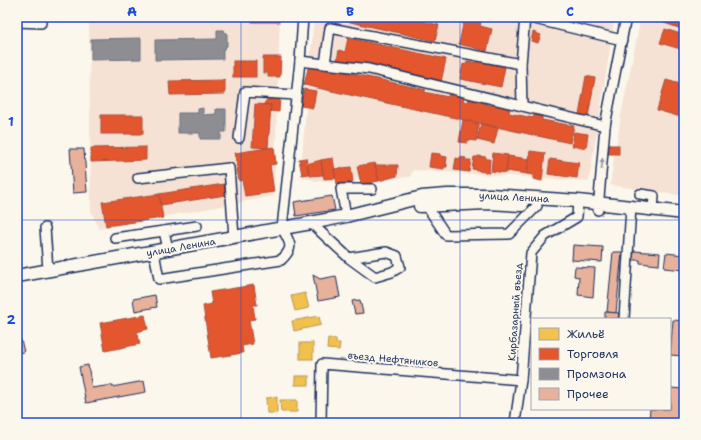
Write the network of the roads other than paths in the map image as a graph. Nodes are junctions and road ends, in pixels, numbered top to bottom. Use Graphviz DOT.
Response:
graph roads {
  1 [pos="41,17"];
  2 [pos="303,17"];
  3 [pos="526,17"];
  4 [pos="626,17"];
  5 [pos="17,22"];
  6 [pos="622,40"];
  7 [pos="300,60"];
  8 [pos="325,64"];
  9 [pos="521,64"];
  10 [pos="296,95"];
  11 [pos="522,106"];
  12 [pos="605,126"];
  13 [pos="239,138"];
  14 [pos="138,178"];
  15 [pos="372,189"];
  16 [pos="640,194"];
  17 [pos="426,205"];
  18 [pos="578,205"];
  19 [pos="537,206"];
  20 [pos="598,206"];
  21 [pos="630,210"];
  22 [pos="653,210"];
  23 [pos="684,213"];
  24 [pos="346,216"];
  25 [pos="684,220"];
  26 [pos="311,223"];
  27 [pos="197,226"];
  28 [pos="45,228"];
  29 [pos="282,228"];
  30 [pos="164,231"];
  31 [pos="234,237"];
  32 [pos="115,238"];
  33 [pos="168,249"];
  34 [pos="154,252"];
  35 [pos="348,258"];
  36 [pos="48,270"];
  37 [pos="17,276"];
  38 [pos="624,318"];
  39 [pos="521,380"];
  40 [pos="321,423"];
  41 [pos="515,423"];
  1 -- 5 [label="street"];
  2 -- 7 [label="street"];
  3 -- 6 [label="street"];
  3 -- 9 [label="street"];
  4 -- 6 [label="street"];
  6 -- 12 [label="street"];
  7 -- 8 [label="street"];
  7 -- 10 [label="street"];
  8 -- 9 [label="street"];
  8 -- 11 [label="street"];
  9 -- 11 [label="street"];
  10 -- 13 [label="street"];
  10 -- 29 [label="street"];
  11 -- 12 [label="street"];
  20 -- 12 [label="street, one-way"];
  14 -- 31 [label="street"];
  15 -- 24 [label="street"];
  16 -- 22 [label="street"];
  17 -- 19 [label="main road, улица Ленина"];
  17 -- 19 [label="street"];
  17 -- 24 [label="main road, улица Ленина"];
  18 -- 19 [label="main road, улица Ленина"];
  18 -- 20 [label="main road, улица Ленина"];
  18 -- 24 [label="main road, улица Ленина"];
  18 -- 39 [label="street, Кирбазарный въезд"];
  20 -- 21 [label="main road, улица Ленина"];
  21 -- 22 [label="main road, улица Ленина"];
  21 -- 25 [label="main road, улица Ленина"];
  21 -- 38 [label="street"];
  22 -- 23 [label="main road, улица Ленина"];
  24 -- 26 [label="main road, улица Ленина"];
  26 -- 29 [label="main road, улица Ленина"];
  26 -- 35 [label="street"];
  27 -- 30 [label="street"];
  28 -- 36 [label="street"];
  29 -- 31 [label="main road, улица Ленина"];
  29 -- 34 [label="street"];
  30 -- 32 [label="street"];
  30 -- 33 [label="street"];
  31 -- 33 [label="main road, улица Ленина"];
  33 -- 34 [label="main road, улица Ленина"];
  34 -- 36 [label="main road, улица Ленина"];
  35 -- 35 [label="street"];
  36 -- 37 [label="main road, улица Ленина"];
  39 -- 40 [label="street, въезд Нефтяников"];
  39 -- 41 [label="street, Кирбазарный въезд"];
}
